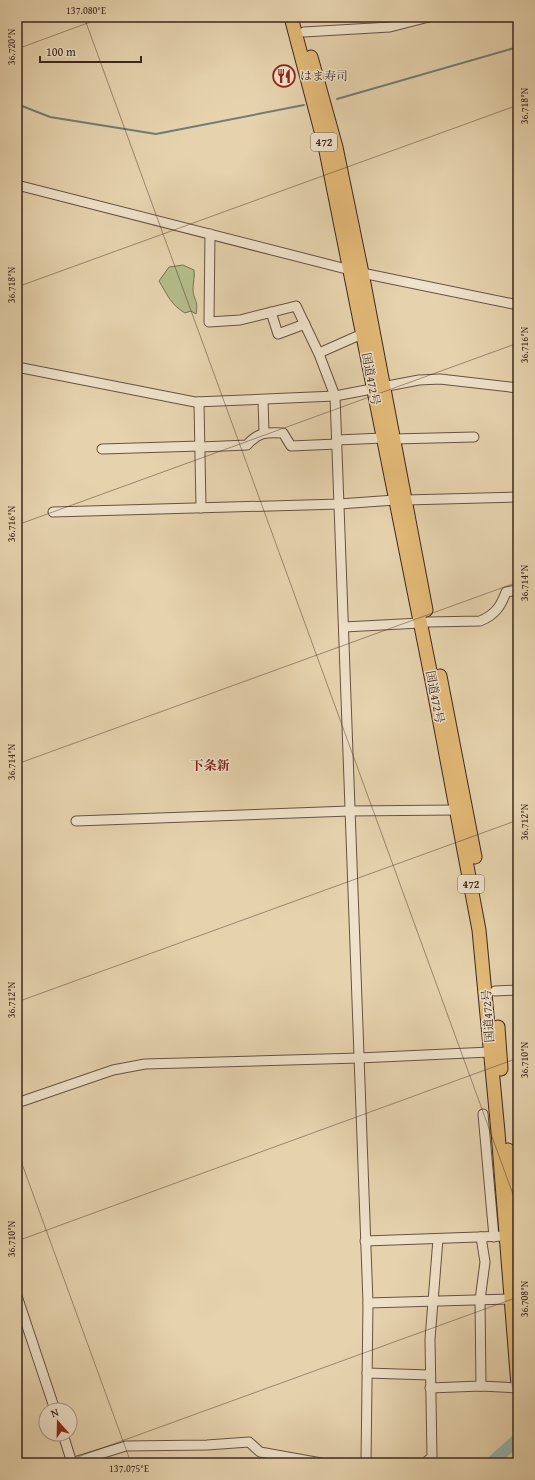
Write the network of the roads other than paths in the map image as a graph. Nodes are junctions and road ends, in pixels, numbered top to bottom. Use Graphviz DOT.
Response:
graph roads {
  1 [pos="291,17"];
  2 [pos="300,17"];
  3 [pos="429,17"];
  4 [pos="304,32"];
  5 [pos="17,185"];
  6 [pos="210,234"];
  7 [pos="356,271"];
  8 [pos="518,305"];
  9 [pos="271,312"];
  10 [pos="305,324"];
  11 [pos="362,334"];
  12 [pos="319,353"];
  13 [pos="17,367"];
  14 [pos="378,388"];
  15 [pos="518,388"];
  16 [pos="336,396"];
  17 [pos="263,400"];
  18 [pos="199,402"];
  19 [pos="264,432"];
  20 [pos="474,437"];
  21 [pos="388,439"];
  22 [pos="337,442"];
  23 [pos="200,446"];
  24 [pos="102,449"];
  25 [pos="518,497"];
  26 [pos="400,500"];
  27 [pos="339,504"];
  28 [pos="202,508"];
  29 [pos="52,512"];
  30 [pos="514,590"];
  31 [pos="424,622"];
  32 [pos="344,627"];
  33 [pos="456,810"];
  34 [pos="349,811"];
  35 [pos="76,821"];
  36 [pos="518,990"];
  37 [pos="495,991"];
  38 [pos="490,1052"];
  39 [pos="359,1058"];
  40 [pos="17,1103"];
  41 [pos="483,1114"];
  42 [pos="481,1237"];
  43 [pos="500,1237"];
  44 [pos="438,1239"];
  45 [pos="365,1241"];
  46 [pos="518,1257"];
  47 [pos="17,1296"];
  48 [pos="511,1299"];
  49 [pos="480,1300"];
  50 [pos="434,1302"];
  51 [pos="368,1303"];
  52 [pos="367,1373"];
  53 [pos="430,1375"];
  54 [pos="481,1386"];
  55 [pos="518,1387"];
  56 [pos="430,1388"];
  57 [pos="52,1402"];
  58 [pos="65,1442"];
  59 [pos="299,1461"];
  60 [pos="72,1463"];
  61 [pos="321,1463"];
  62 [pos="366,1463"];
  63 [pos="425,1463"];
  1 -- 7 [label="highway, 国道472号 / 472"];
  2 -- 4 [label="highway, 国道472号 / 472"];
  3 -- 4 [label="street"];
  4 -- 7 [label="highway, 国道472号 / 472"];
  5 -- 6 [label="street"];
  6 -- 7 [label="street"];
  6 -- 9 [label="street"];
  7 -- 8 [label="street"];
  7 -- 11 [label="highway, 国道472号 / 472"];
  7 -- 14 [label="highway, 国道472号 / 472"];
  9 -- 10 [label="street"];
  9 -- 10 [label="street"];
  10 -- 12 [label="street"];
  11 -- 12 [label="street"];
  11 -- 14 [label="highway, 国道472号 / 472"];
  12 -- 16 [label="street"];
  13 -- 18 [label="street"];
  14 -- 15 [label="street"];
  14 -- 16 [label="street"];
  14 -- 21 [label="highway, 国道472号 / 472"];
  16 -- 17 [label="street"];
  16 -- 22 [label="street"];
  17 -- 18 [label="street"];
  17 -- 19 [label="street"];
  18 -- 23 [label="street"];
  19 -- 22 [label="street"];
  19 -- 23 [label="street"];
  20 -- 21 [label="street"];
  21 -- 22 [label="street"];
  21 -- 26 [label="highway, 国道472号 / 472"];
  22 -- 27 [label="street"];
  23 -- 24 [label="street"];
  23 -- 28 [label="street"];
  25 -- 26 [label="street"];
  26 -- 27 [label="street"];
  26 -- 31 [label="highway, 国道472号 / 472"];
  27 -- 28 [label="street"];
  27 -- 32 [label="street"];
  28 -- 29 [label="street"];
  30 -- 31 [label="street"];
  31 -- 32 [label="street"];
  31 -- 33 [label="highway, 国道472号 / 472"];
  31 -- 37 [label="highway, 国道472号 / 472"];
  32 -- 34 [label="street"];
  33 -- 34 [label="street"];
  33 -- 38 [label="highway, 国道472号 / 472"];
  34 -- 35 [label="street"];
  34 -- 39 [label="street"];
  36 -- 37 [label="street"];
  37 -- 46 [label="highway, 国道472号 / 472"];
  38 -- 39 [label="street"];
  38 -- 43 [label="highway, 国道472号 / 472"];
  39 -- 40 [label="street"];
  39 -- 45 [label="street"];
  41 -- 43 [label="street"];
  42 -- 43 [label="street"];
  42 -- 44 [label="street"];
  42 -- 49 [label="street"];
  43 -- 48 [label="highway, 国道472号 / 472"];
  44 -- 45 [label="street"];
  44 -- 50 [label="street"];
  45 -- 51 [label="street"];
  47 -- 57 [label="street"];
  48 -- 49 [label="street"];
  48 -- 55 [label="highway, 国道472号 / 472"];
  49 -- 50 [label="street"];
  49 -- 54 [label="street"];
  50 -- 51 [label="street"];
  50 -- 53 [label="street"];
  51 -- 52 [label="street"];
  52 -- 53 [label="street"];
  52 -- 62 [label="street"];
  53 -- 56 [label="street"];
  54 -- 55 [label="street"];
  54 -- 56 [label="street"];
  56 -- 63 [label="street"];
  58 -- 60 [label="street"];
  59 -- 60 [label="street"];
  59 -- 61 [label="street"];
}
